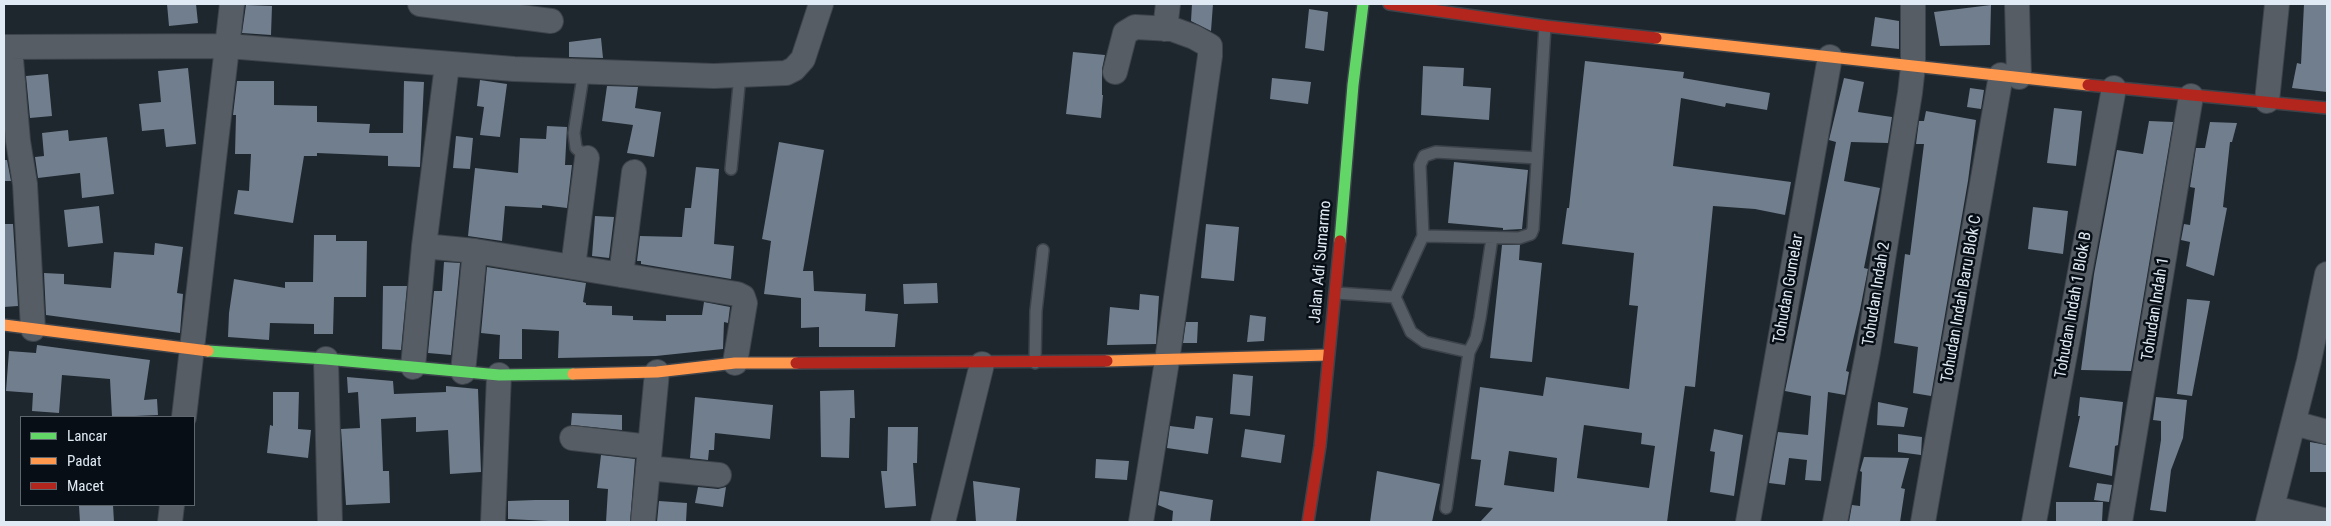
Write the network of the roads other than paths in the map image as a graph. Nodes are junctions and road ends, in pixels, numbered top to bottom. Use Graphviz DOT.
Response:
graph roads {
  1 [pos="232,4"];
  2 [pos="420,4"];
  3 [pos="426,4"];
  4 [pos="821,4"];
  5 [pos="1168,4"];
  6 [pos="1362,4"];
  7 [pos="1393,4"];
  8 [pos="1913,4"];
  9 [pos="2017,4"];
  10 [pos="2277,4"];
  11 [pos="551,21"];
  12 [pos="1545,26"];
  13 [pos="1165,29"];
  14 [pos="228,46"];
  15 [pos="7,47"];
  16 [pos="1830,56"];
  17 [pos="448,65"];
  18 [pos="1913,66"];
  19 [pos="584,70"];
  20 [pos="1115,72"];
  21 [pos="740,75"];
  22 [pos="2010,76"];
  23 [pos="2114,88"];
  24 [pos="2191,96"];
  25 [pos="2267,101"];
  26 [pos="2327,108"];
  27 [pos="587,158"];
  28 [pos="1537,158"];
  29 [pos="731,169"];
  30 [pos="634,172"];
  31 [pos="1423,236"];
  32 [pos="1492,238"];
  33 [pos="424,246"];
  34 [pos="1043,250"];
  35 [pos="475,251"];
  36 [pos="573,267"];
  37 [pos="2327,274"];
  38 [pos="621,275"];
  39 [pos="1336,293"];
  40 [pos="1395,297"];
  41 [pos="4,325"];
  42 [pos="33,329"];
  43 [pos="192,350"];
  44 [pos="1469,352"];
  45 [pos="1328,355"];
  46 [pos="326,359"];
  47 [pos="1167,361"];
  48 [pos="735,362"];
  49 [pos="1035,363"];
  50 [pos="982,364"];
  51 [pos="413,367"];
  52 [pos="463,372"];
  53 [pos="657,372"];
  54 [pos="499,375"];
  55 [pos="184,416"];
  56 [pos="2294,423"];
  57 [pos="2327,432"];
  58 [pos="572,438"];
  59 [pos="649,458"];
  60 [pos="719,475"];
  61 [pos="172,506"];
  62 [pos="1446,508"];
  63 [pos="2270,515"];
  64 [pos="2327,521"];
  65 [pos="170,522"];
  66 [pos="330,522"];
  67 [pos="493,522"];
  68 [pos="643,522"];
  69 [pos="943,522"];
  70 [pos="1141,522"];
  71 [pos="1308,522"];
  72 [pos="1748,522"];
  73 [pos="1835,522"];
  74 [pos="1923,522"];
  75 [pos="2034,522"];
  76 [pos="2120,522"];
  1 -- 14 [label="street"];
  2 -- 3 [label="street"];
  3 -- 11 [label="street"];
  4 -- 21 [label="street"];
  5 -- 13 [label="street"];
  6 -- 39 [label="street, Jalan Adi Sumarmo"];
  7 -- 12 [label="street"];
  8 -- 18 [label="street, Tohudan Indah 2"];
  9 -- 22 [label="street, Tohudan Indah Baru Blok C"];
  10 -- 25 [label="street"];
  12 -- 16 [label="street"];
  12 -- 28 [label="lane"];
  13 -- 20 [label="street"];
  13 -- 47 [label="street"];
  14 -- 15 [label="street"];
  14 -- 17 [label="street"];
  14 -- 43 [label="street"];
  15 -- 42 [label="street"];
  16 -- 18 [label="street"];
  16 -- 72 [label="street, Tohudan Gumelar"];
  17 -- 19 [label="street"];
  17 -- 33 [label="street"];
  18 -- 22 [label="street"];
  18 -- 73 [label="street, Tohudan Indah 2"];
  19 -- 21 [label="street"];
  19 -- 27 [label="lane"];
  21 -- 29 [label="lane"];
  22 -- 23 [label="street"];
  22 -- 74 [label="street, Tohudan Indah Baru Blok C"];
  23 -- 24 [label="street"];
  23 -- 75 [label="street, Tohudan Indah 1 Blok B"];
  24 -- 25 [label="street"];
  24 -- 76 [label="street, Tohudan Indah 1"];
  25 -- 26 [label="street"];
  27 -- 36 [label="street"];
  28 -- 31 [label="lane"];
  28 -- 32 [label="lane"];
  30 -- 38 [label="street"];
  31 -- 32 [label="lane"];
  31 -- 40 [label="lane"];
  32 -- 44 [label="lane"];
  33 -- 35 [label="street"];
  33 -- 51 [label="street"];
  34 -- 49 [label="lane"];
  35 -- 36 [label="street"];
  35 -- 52 [label="street"];
  36 -- 38 [label="street"];
  37 -- 56 [label="street"];
  38 -- 48 [label="street"];
  39 -- 40 [label="lane"];
  39 -- 45 [label="street, Jalan Adi Sumarmo"];
  40 -- 44 [label="lane"];
  41 -- 42 [label="street"];
  42 -- 43 [label="street"];
  43 -- 46 [label="street"];
  43 -- 55 [label="street"];
  44 -- 62 [label="lane"];
  45 -- 47 [label="street"];
  45 -- 71 [label="street, Jalan Adi Sumarmo"];
  46 -- 51 [label="street"];
  46 -- 66 [label="street"];
  47 -- 49 [label="street"];
  47 -- 70 [label="street"];
  48 -- 50 [label="street"];
  48 -- 53 [label="street"];
  49 -- 50 [label="street"];
  50 -- 69 [label="street"];
  51 -- 52 [label="street"];
  52 -- 54 [label="street"];
  53 -- 54 [label="street"];
  53 -- 59 [label="street"];
  54 -- 67 [label="street"];
  56 -- 57 [label="street"];
  56 -- 63 [label="street"];
  58 -- 59 [label="street"];
  59 -- 60 [label="street"];
  59 -- 68 [label="street"];
  61 -- 65 [label="street"];
  63 -- 64 [label="street"];
}
